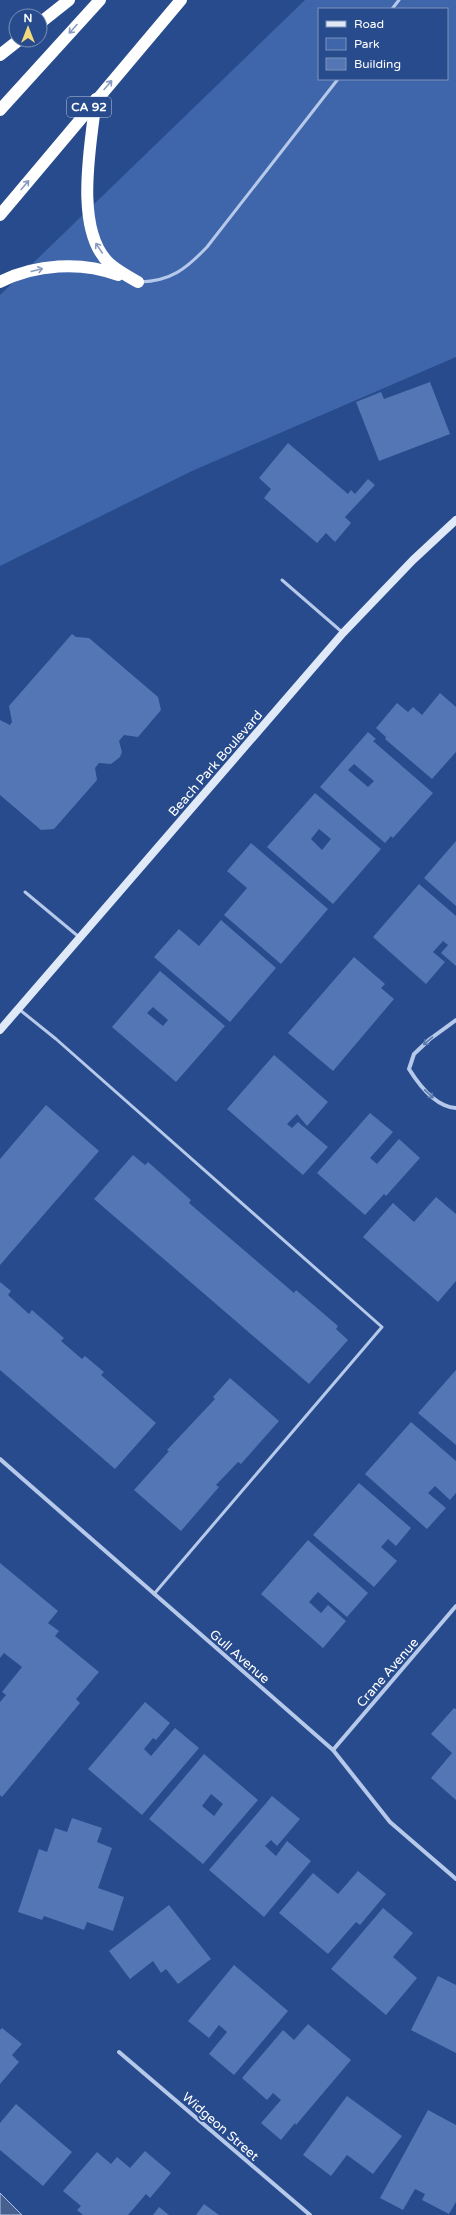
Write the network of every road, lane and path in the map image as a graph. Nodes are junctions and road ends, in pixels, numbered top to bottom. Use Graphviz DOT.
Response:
graph roads {
  1 [pos="69,0"];
  2 [pos="100,0"];
  3 [pos="181,0"];
  4 [pos="399,0"];
  5 [pos="393,8"];
  6 [pos="48,17"];
  7 [pos="10,48"];
  8 [pos="0,56"];
  9 [pos="337,80"];
  10 [pos="96,99"];
  11 [pos="0,110"];
  12 [pos="0,214"];
  13 [pos="0,282"];
  14 [pos="138,282"];
  15 [pos="456,520"];
  16 [pos="282,580"];
  17 [pos="344,633"];
  18 [pos="25,892"];
  19 [pos="80,938"];
  20 [pos="18,1009"];
  21 [pos="456,1020"];
  22 [pos="0,1030"];
  23 [pos="456,1108"];
  24 [pos="0,1459"];
  25 [pos="154,1594"];
  26 [pos="456,1606"];
  27 [pos="333,1750"];
  28 [pos="456,1879"];
  29 [pos="118,2052"];
  30 [pos="310,2215"];
  1 -- 6 [label="highway"];
  2 -- 11 [label="highway, one-way"];
  10 -- 3 [label="highway, CA 92, one-way"];
  4 -- 5 [label="lane"];
  7 -- 8 [label="highway"];
  9 -- 14 [label="lane"];
  12 -- 10 [label="highway, CA 92, one-way"];
  14 -- 10 [label="highway, one-way"];
  13 -- 14 [label="highway, one-way"];
  15 -- 17 [label="main road, Beach Park Boulevard"];
  16 -- 17 [label="lane"];
  17 -- 19 [label="main road, Beach Park Boulevard"];
  18 -- 19 [label="lane"];
  19 -- 20 [label="main road, Beach Park Boulevard"];
  20 -- 22 [label="main road, Beach Park Boulevard"];
  20 -- 25 [label="lane"];
  21 -- 23 [label="street, one-way"];
  24 -- 25 [label="street, Gull Avenue"];
  25 -- 27 [label="street, Gull Avenue"];
  26 -- 27 [label="street, Crane Avenue"];
  27 -- 28 [label="street, Gull Avenue"];
  29 -- 30 [label="street, Widgeon Street"];
}
